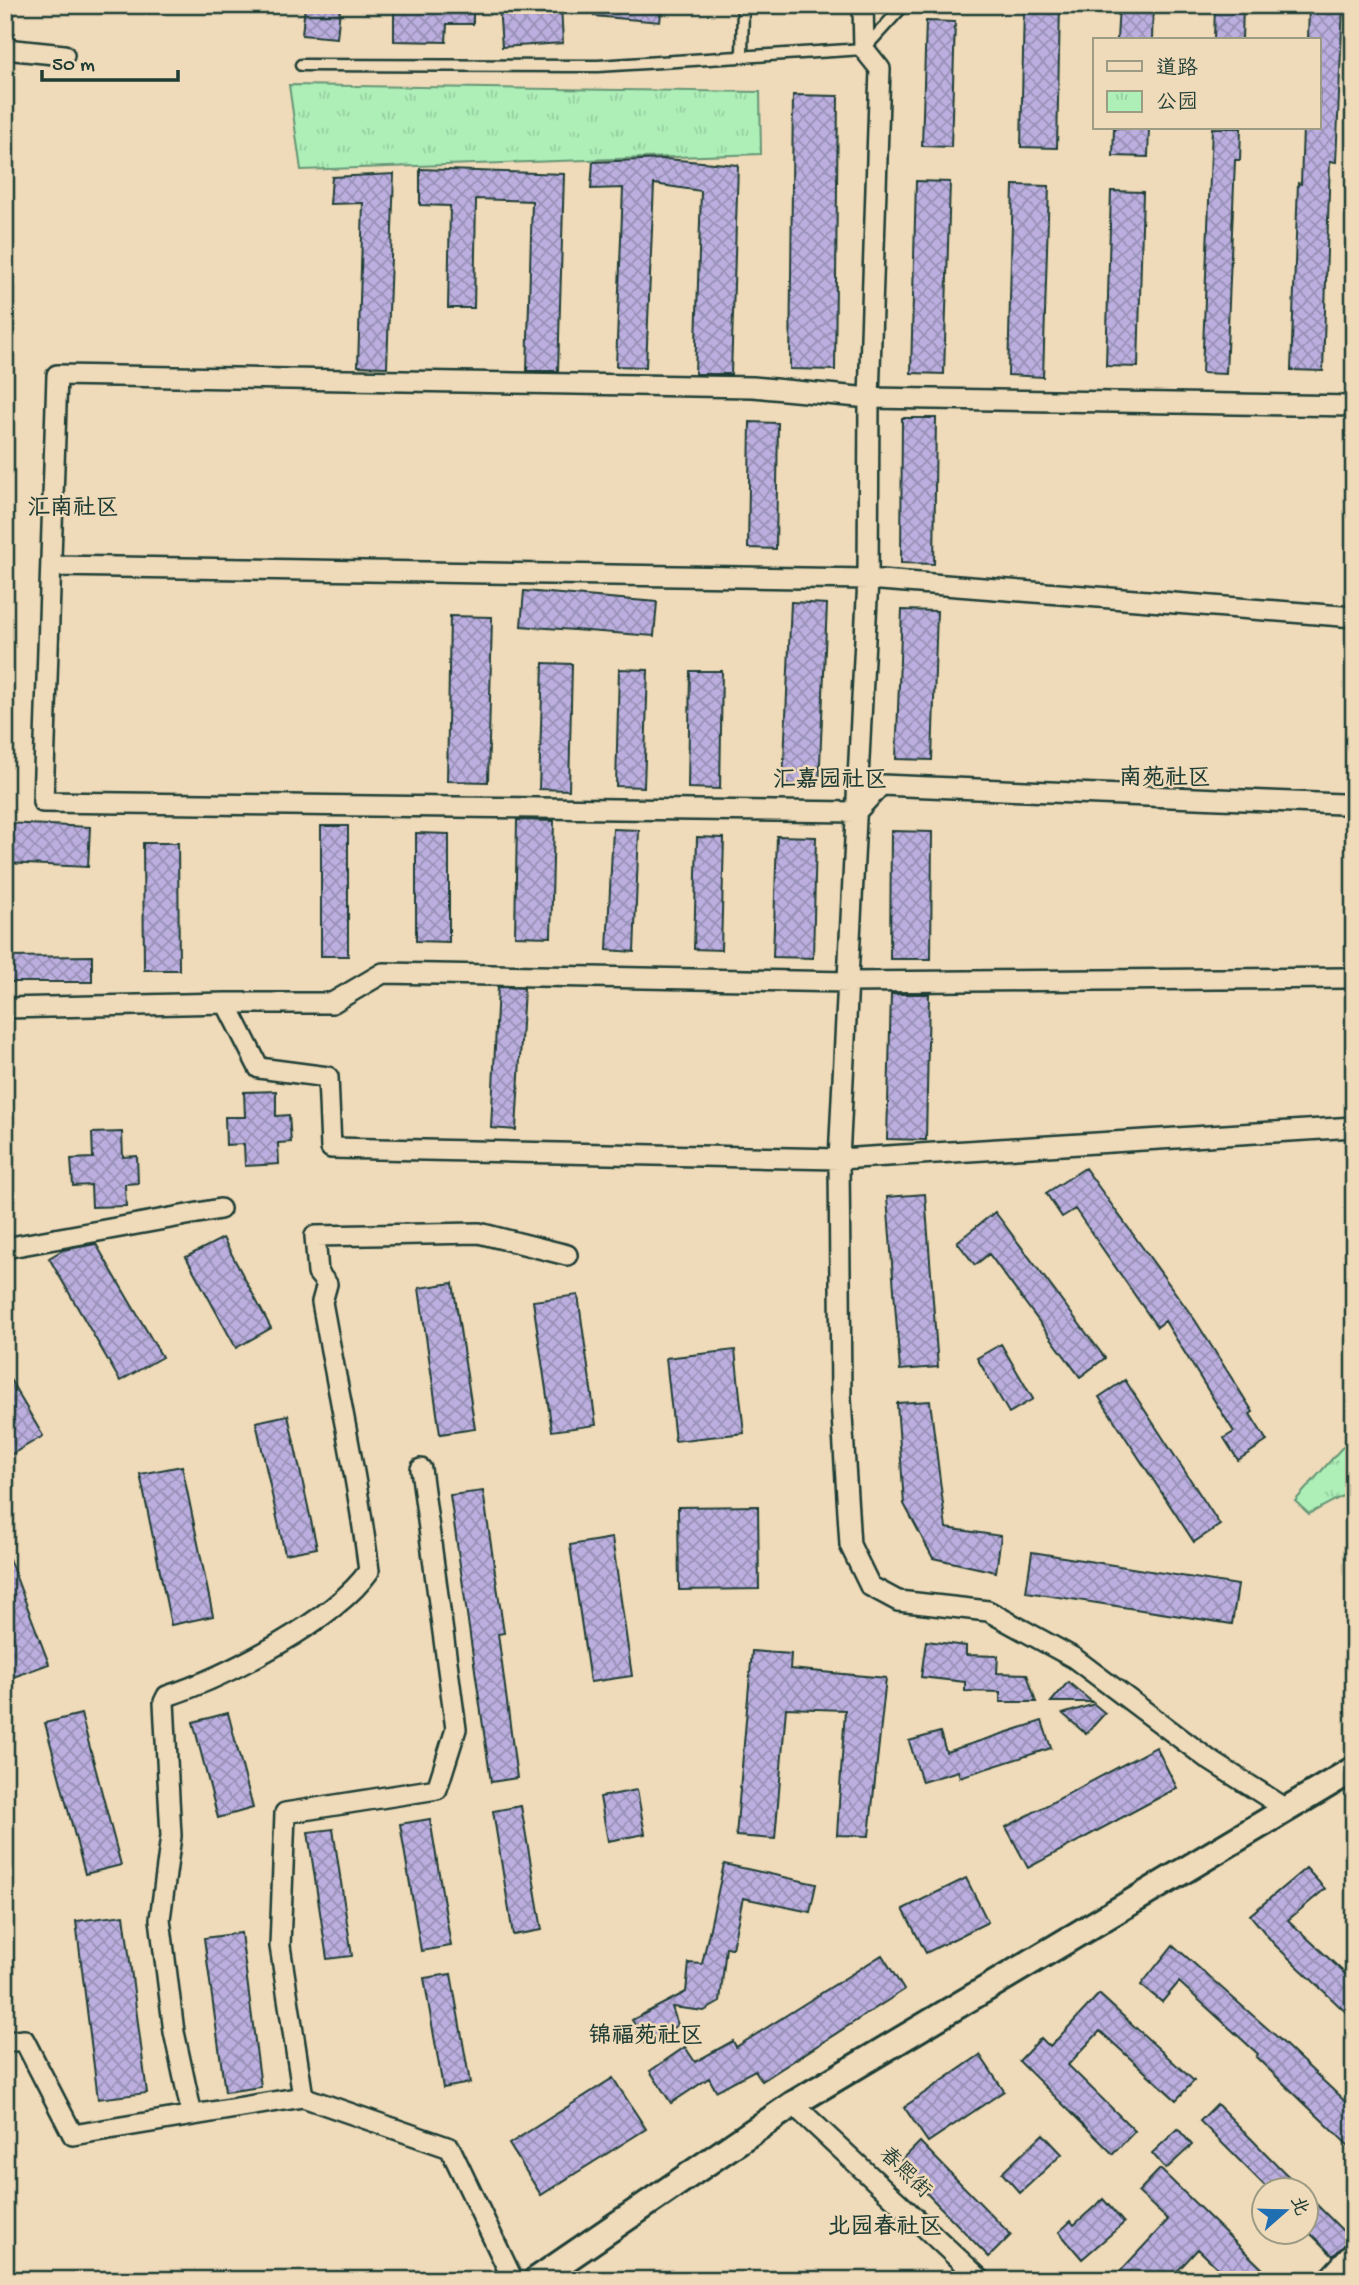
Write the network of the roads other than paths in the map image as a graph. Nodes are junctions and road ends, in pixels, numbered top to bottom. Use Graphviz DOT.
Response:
graph roads {
  1 [pos="743,5"];
  2 [pos="863,5"];
  3 [pos="904,5"];
  4 [pos="5,48"];
  5 [pos="864,49"];
  6 [pos="64,55"];
  7 [pos="742,55"];
  8 [pos="301,65"];
  9 [pos="869,398"];
  10 [pos="1354,406"];
  11 [pos="52,566"];
  12 [pos="868,579"];
  13 [pos="1354,617"];
  14 [pos="1341,804"];
  15 [pos="856,812"];
  16 [pos="1345,978"];
  17 [pos="849,982"];
  18 [pos="226,1003"];
  19 [pos="5,1008"];
  20 [pos="1354,1127"];
  21 [pos="839,1159"];
  22 [pos="220,1209"];
  23 [pos="5,1248"];
  24 [pos="567,1255"];
  25 [pos="421,1469"];
  26 [pos="1354,1769"];
  27 [pos="1285,1808"];
  28 [pos="5,2042"];
  29 [pos="303,2097"];
  30 [pos="793,2104"];
  31 [pos="192,2115"];
  32 [pos="1354,2251"];
  33 [pos="513,2280"];
  34 [pos="536,2280"];
  35 [pos="981,2280"];
  36 [pos="1327,2280"];
  1 -- 7 [label="lane"];
  2 -- 5 [label="street"];
  3 -- 5 [label="lane"];
  4 -- 6 [label="street"];
  5 -- 7 [label="lane"];
  5 -- 9 [label="street"];
  7 -- 8 [label="lane"];
  9 -- 10 [label="street"];
  9 -- 11 [label="street"];
  9 -- 12 [label="street"];
  11 -- 12 [label="street"];
  11 -- 15 [label="street"];
  12 -- 13 [label="street"];
  12 -- 15 [label="street"];
  14 -- 15 [label="street"];
  15 -- 17 [label="street"];
  16 -- 17 [label="street"];
  17 -- 18 [label="street"];
  17 -- 21 [label="street"];
  18 -- 19 [label="street"];
  18 -- 21 [label="street"];
  20 -- 21 [label="street"];
  21 -- 27 [label="street"];
  22 -- 23 [label="street"];
  24 -- 31 [label="street"];
  25 -- 29 [label="street"];
  26 -- 27 [label="street"];
  27 -- 30 [label="street"];
  28 -- 31 [label="street"];
  29 -- 31 [label="street"];
  29 -- 33 [label="street"];
  30 -- 34 [label="street"];
  30 -- 35 [label="street, 春熙街"];
  32 -- 36 [label="street"];
}
